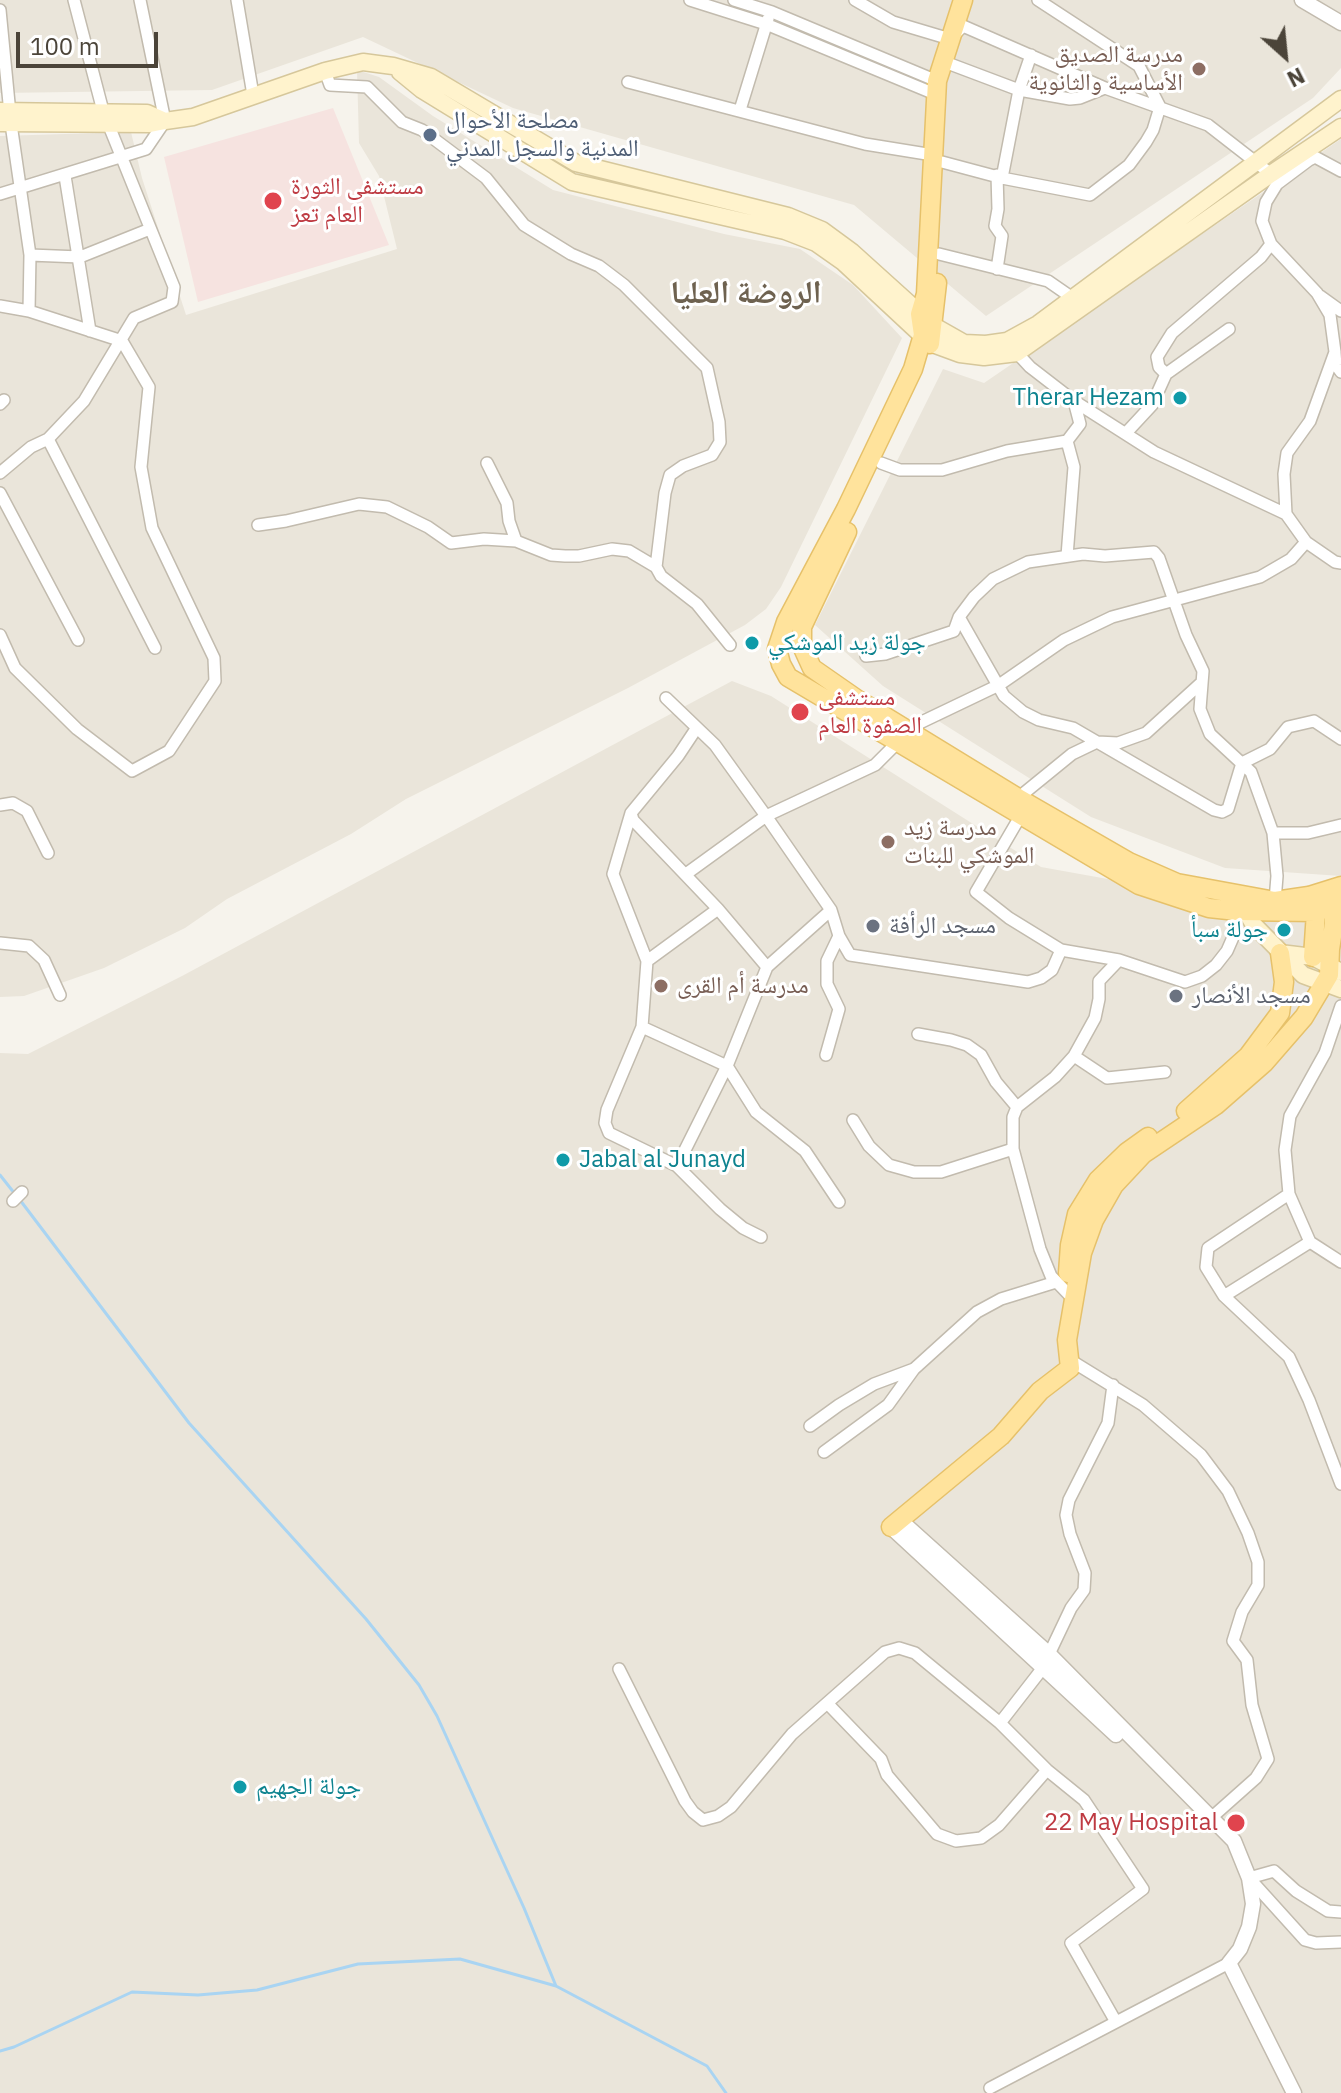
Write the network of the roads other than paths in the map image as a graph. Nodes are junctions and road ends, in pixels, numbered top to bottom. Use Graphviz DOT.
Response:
graph roads {
  1 [pos="74,0"];
  2 [pos="140,0"];
  3 [pos="237,0"];
  4 [pos="690,0"];
  5 [pos="734,0"];
  6 [pos="855,0"];
  7 [pos="966,0"];
  8 [pos="1038,0"];
  9 [pos="1302,0"];
  10 [pos="0,10"];
  11 [pos="772,12"];
  12 [pos="1341,23"];
  13 [pos="766,24"];
  14 [pos="957,33"];
  15 [pos="1031,55"];
  16 [pos="950,64"];
  17 [pos="325,71"];
  18 [pos="628,82"];
  19 [pos="936,87"];
  20 [pos="1105,88"];
  21 [pos="1019,90"];
  22 [pos="253,95"];
  23 [pos="1341,99"];
  24 [pos="1160,107"];
  25 [pos="740,110"];
  26 [pos="5,117"];
  27 [pos="106,117"];
  28 [pos="165,121"];
  29 [pos="1341,127"];
  30 [pos="1306,156"];
  31 [pos="121,157"];
  32 [pos="938,158"];
  33 [pos="1255,161"];
  34 [pos="1341,171"];
  35 [pos="1271,174"];
  36 [pos="65,176"];
  37 [pos="1000,177"];
  38 [pos="22,187"];
  39 [pos="0,194"];
  40 [pos="150,229"];
  41 [pos="1271,244"];
  42 [pos="939,254"];
  43 [pos="30,255"];
  44 [pos="80,257"];
  45 [pos="997,269"];
  46 [pos="1317,293"];
  47 [pos="1074,299"];
  48 [pos="0,306"];
  49 [pos="29,311"];
  50 [pos="1341,311"];
  51 [pos="1229,329"];
  52 [pos="927,330"];
  53 [pos="90,331"];
  54 [pos="122,341"];
  55 [pos="1335,352"];
  56 [pos="1017,353"];
  57 [pos="1341,372"];
  58 [pos="1166,374"];
  59 [pos="1074,401"];
  60 [pos="1126,433"];
  61 [pos="48,439"];
  62 [pos="1067,441"];
  63 [pos="487,463"];
  64 [pos="881,463"];
  65 [pos="0,473"];
  66 [pos="0,493"];
  67 [pos="1286,514"];
  68 [pos="258,525"];
  69 [pos="516,541"];
  70 [pos="1306,542"];
  71 [pos="1067,556"];
  72 [pos="1341,563"];
  73 [pos="656,567"];
  74 [pos="1174,602"];
  75 [pos="959,617"];
  76 [pos="0,635"];
  77 [pos="78,640"];
  78 [pos="730,645"];
  79 [pos="155,648"];
  80 [pos="866,656"];
  81 [pos="1200,684"];
  82 [pos="999,685"];
  83 [pos="666,698"];
  84 [pos="696,729"];
  85 [pos="903,735"];
  86 [pos="1341,739"];
  87 [pos="1097,742"];
  88 [pos="1242,763"];
  89 [pos="0,805"];
  90 [pos="1020,806"];
  91 [pos="631,813"];
  92 [pos="766,816"];
  93 [pos="1341,825"];
  94 [pos="1273,833"];
  95 [pos="48,853"];
  96 [pos="686,874"];
  97 [pos="1336,896"];
  98 [pos="1275,901"];
  99 [pos="1312,904"];
  100 [pos="1239,905"];
  101 [pos="718,909"];
  102 [pos="831,910"];
  103 [pos="839,936"];
  104 [pos="0,943"];
  105 [pos="1061,950"];
  106 [pos="1280,953"];
  107 [pos="1119,960"];
  108 [pos="647,961"];
  109 [pos="767,967"];
  110 [pos="1330,974"];
  111 [pos="60,995"];
  112 [pos="1341,1006"];
  113 [pos="642,1027"];
  114 [pos="918,1034"];
  115 [pos="826,1055"];
  116 [pos="1074,1056"];
  117 [pos="727,1066"];
  118 [pos="1165,1072"];
  119 [pos="1017,1107"];
  120 [pos="853,1120"];
  121 [pos="1013,1149"];
  122 [pos="677,1166"];
  123 [pos="1289,1194"];
  124 [pos="839,1202"];
  125 [pos="761,1237"];
  126 [pos="1310,1242"];
  127 [pos="1341,1262"];
  128 [pos="1056,1282"];
  129 [pos="1224,1296"];
  130 [pos="1075,1298"];
  131 [pos="1070,1360"];
  132 [pos="914,1369"];
  133 [pos="1113,1385"];
  134 [pos="810,1426"];
  135 [pos="824,1452"];
  136 [pos="1341,1484"];
  137 [pos="896,1524"];
  138 [pos="1048,1653"];
  139 [pos="619,1669"];
  140 [pos="1042,1669"];
  141 [pos="827,1703"];
  142 [pos="1000,1723"];
  143 [pos="1047,1770"];
  144 [pos="1211,1818"];
  145 [pos="1249,1878"];
  146 [pos="1341,1912"];
  147 [pos="1341,1942"];
  148 [pos="1229,1963"];
  149 [pos="1116,2022"];
  150 [pos="990,2088"];
  151 [pos="1294,2093"];
  1 -- 27 [label="street"];
  2 -- 28 [label="street"];
  3 -- 22 [label="street"];
  4 -- 13 [label="street"];
  5 -- 11 [label="street"];
  6 -- 14 [label="street"];
  7 -- 14 [label="main road"];
  8 -- 24 [label="street"];
  9 -- 12 [label="street"];
  10 -- 26 [label="street"];
  11 -- 13 [label="street"];
  11 -- 19 [label="street"];
  13 -- 19 [label="street"];
  13 -- 25 [label="street"];
  14 -- 15 [label="street"];
  14 -- 16 [label="main road"];
  14 -- 19 [label="main road"];
  15 -- 20 [label="street"];
  15 -- 21 [label="street"];
  16 -- 21 [label="street"];
  16 -- 32 [label="main road"];
  17 -- 22 [label="main road"];
  17 -- 52 [label="main road"];
  17 -- 73 [label="street"];
  18 -- 25 [label="street"];
  19 -- 32 [label="main road"];
  20 -- 21 [label="street"];
  20 -- 24 [label="street"];
  21 -- 37 [label="street"];
  22 -- 28 [label="main road"];
  23 -- 33 [label="main road"];
  24 -- 33 [label="street"];
  24 -- 37 [label="street"];
  25 -- 32 [label="street"];
  26 -- 27 [label="main road"];
  26 -- 38 [label="street"];
  27 -- 28 [label="main road"];
  27 -- 31 [label="street"];
  28 -- 31 [label="street"];
  29 -- 30 [label="main road"];
  30 -- 34 [label="street"];
  30 -- 35 [label="main road"];
  30 -- 41 [label="street"];
  31 -- 36 [label="street"];
  31 -- 40 [label="street"];
  32 -- 37 [label="street"];
  32 -- 42 [label="main road"];
  32 -- 52 [label="main road"];
  33 -- 35 [label="street"];
  33 -- 47 [label="main road"];
  35 -- 56 [label="main road"];
  36 -- 38 [label="street"];
  36 -- 44 [label="street"];
  37 -- 45 [label="street"];
  38 -- 39 [label="street"];
  38 -- 43 [label="street"];
  40 -- 44 [label="street"];
  40 -- 54 [label="street"];
  41 -- 46 [label="street"];
  41 -- 58 [label="street"];
  42 -- 45 [label="street"];
  42 -- 52 [label="main road"];
  43 -- 44 [label="street"];
  43 -- 49 [label="street"];
  44 -- 53 [label="street"];
  45 -- 47 [label="street"];
  46 -- 50 [label="street"];
  46 -- 55 [label="street"];
  47 -- 52 [label="main road"];
  48 -- 49 [label="street"];
  49 -- 53 [label="street"];
  51 -- 58 [label="street"];
  52 -- 56 [label="main road"];
  52 -- 64 [label="main road"];
  52 -- 85 [label="main road"];
  53 -- 54 [label="street"];
  54 -- 61 [label="street"];
  54 -- 76 [label="street"];
  55 -- 57 [label="street"];
  55 -- 67 [label="street"];
  56 -- 59 [label="street"];
  58 -- 60 [label="street"];
  59 -- 60 [label="street"];
  59 -- 62 [label="street"];
  60 -- 67 [label="street"];
  61 -- 65 [label="street"];
  61 -- 79 [label="street"];
  62 -- 64 [label="street"];
  62 -- 71 [label="street"];
  63 -- 69 [label="street"];
  64 -- 85 [label="main road"];
  66 -- 77 [label="street"];
  67 -- 70 [label="street"];
  68 -- 69 [label="street"];
  69 -- 73 [label="street"];
  70 -- 72 [label="street"];
  70 -- 74 [label="street"];
  71 -- 74 [label="street"];
  71 -- 75 [label="street"];
  73 -- 78 [label="street"];
  74 -- 81 [label="street"];
  74 -- 82 [label="street"];
  75 -- 80 [label="street"];
  75 -- 82 [label="street"];
  81 -- 87 [label="street"];
  81 -- 88 [label="street"];
  82 -- 85 [label="street"];
  82 -- 87 [label="street"];
  83 -- 84 [label="street"];
  84 -- 91 [label="street"];
  84 -- 92 [label="street"];
  85 -- 90 [label="main road"];
  85 -- 92 [label="street"];
  86 -- 88 [label="street"];
  87 -- 88 [label="street"];
  87 -- 90 [label="street"];
  88 -- 94 [label="street"];
  89 -- 95 [label="street"];
  90 -- 100 [label="main road"];
  90 -- 105 [label="street"];
  91 -- 96 [label="street"];
  91 -- 108 [label="street"];
  92 -- 96 [label="street"];
  92 -- 102 [label="street"];
  93 -- 94 [label="street"];
  94 -- 98 [label="street"];
  96 -- 101 [label="street"];
  97 -- 99 [label="main road"];
  97 -- 110 [label="main road"];
  98 -- 99 [label="main road"];
  98 -- 100 [label="main road"];
  99 -- 100 [label="main road"];
  99 -- 110 [label="main road"];
  100 -- 106 [label="main road"];
  100 -- 107 [label="street"];
  101 -- 108 [label="street"];
  101 -- 109 [label="street"];
  102 -- 103 [label="street"];
  102 -- 109 [label="street"];
  103 -- 105 [label="street"];
  103 -- 115 [label="street"];
  104 -- 111 [label="street"];
  105 -- 107 [label="street"];
  106 -- 110 [label="main road"];
  106 -- 110 [label="main road"];
  106 -- 130 [label="main road"];
  107 -- 116 [label="street"];
  108 -- 113 [label="street"];
  109 -- 117 [label="street"];
  110 -- 130 [label="main road"];
  112 -- 123 [label="street"];
  113 -- 117 [label="street"];
  113 -- 122 [label="street"];
  114 -- 119 [label="street"];
  116 -- 118 [label="street"];
  116 -- 119 [label="street"];
  117 -- 122 [label="street"];
  117 -- 124 [label="street"];
  119 -- 121 [label="street"];
  120 -- 121 [label="street"];
  121 -- 128 [label="street"];
  122 -- 125 [label="street"];
  123 -- 126 [label="street"];
  123 -- 129 [label="street"];
  126 -- 127 [label="street"];
  126 -- 129 [label="street"];
  128 -- 130 [label="street"];
  128 -- 132 [label="street"];
  129 -- 136 [label="street"];
  130 -- 131 [label="main road"];
  131 -- 133 [label="street"];
  131 -- 137 [label="main road"];
  132 -- 134 [label="street"];
  132 -- 135 [label="street"];
  133 -- 138 [label="street"];
  133 -- 144 [label="street"];
  137 -- 138 [label="street"];
  137 -- 140 [label="street"];
  138 -- 140 [label="street"];
  138 -- 144 [label="street"];
  139 -- 141 [label="street"];
  140 -- 142 [label="street"];
  140 -- 145 [label="street"];
  141 -- 142 [label="street"];
  141 -- 143 [label="street"];
  142 -- 143 [label="street"];
  143 -- 149 [label="street"];
  144 -- 145 [label="street"];
  145 -- 146 [label="street"];
  145 -- 147 [label="street"];
  145 -- 148 [label="street"];
  148 -- 149 [label="street"];
  148 -- 151 [label="street"];
  149 -- 150 [label="street"];
}
